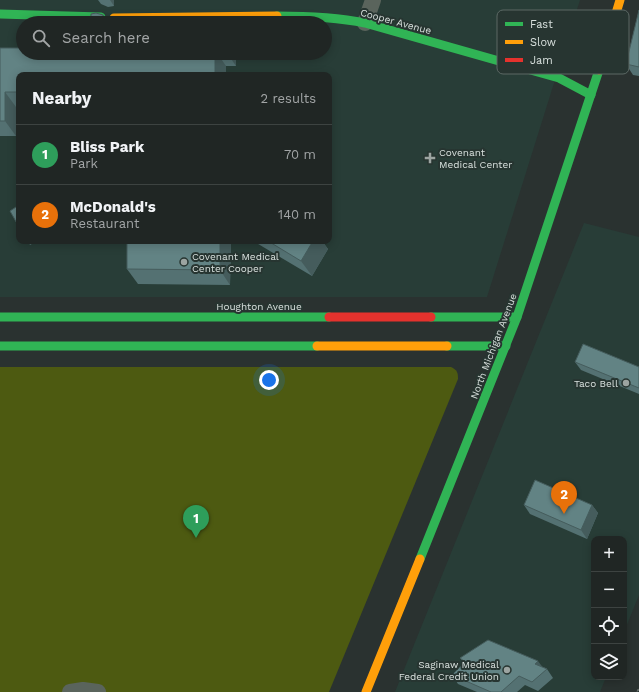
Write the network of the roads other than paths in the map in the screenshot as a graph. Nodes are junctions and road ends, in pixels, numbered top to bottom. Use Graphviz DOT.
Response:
graph roads {
  1 [pos="372,0"];
  2 [pos="620,0"];
  3 [pos="617,10"];
  4 [pos="0,14"];
  5 [pos="67,16"];
  6 [pos="332,18"];
  7 [pos="365,23"];
  8 [pos="497,60"];
  9 [pos="545,74"];
  10 [pos="597,74"];
  11 [pos="590,95"];
  12 [pos="0,317"];
  13 [pos="517,317"];
  14 [pos="0,346"];
  15 [pos="506,346"];
  16 [pos="70,692"];
  17 [pos="98,692"];
  18 [pos="366,692"];
  1 -- 7 [label="street"];
  2 -- 3 [label="street, North Michigan Avenue"];
  4 -- 5 [label="street"];
  6 -- 7 [label="street, Cooper Avenue"];
  7 -- 8 [label="street, Cooper Avenue"];
  9 -- 11 [label="street, Cooper Avenue"];
  10 -- 11 [label="street, North Michigan Avenue"];
  11 -- 13 [label="street, North Michigan Avenue"];
  12 -- 13 [label="street, Houghton Avenue"];
  13 -- 15 [label="street, North Michigan Avenue"];
  14 -- 15 [label="street"];
  15 -- 18 [label="street, North Michigan Avenue"];
  16 -- 17 [label="street"];
}
